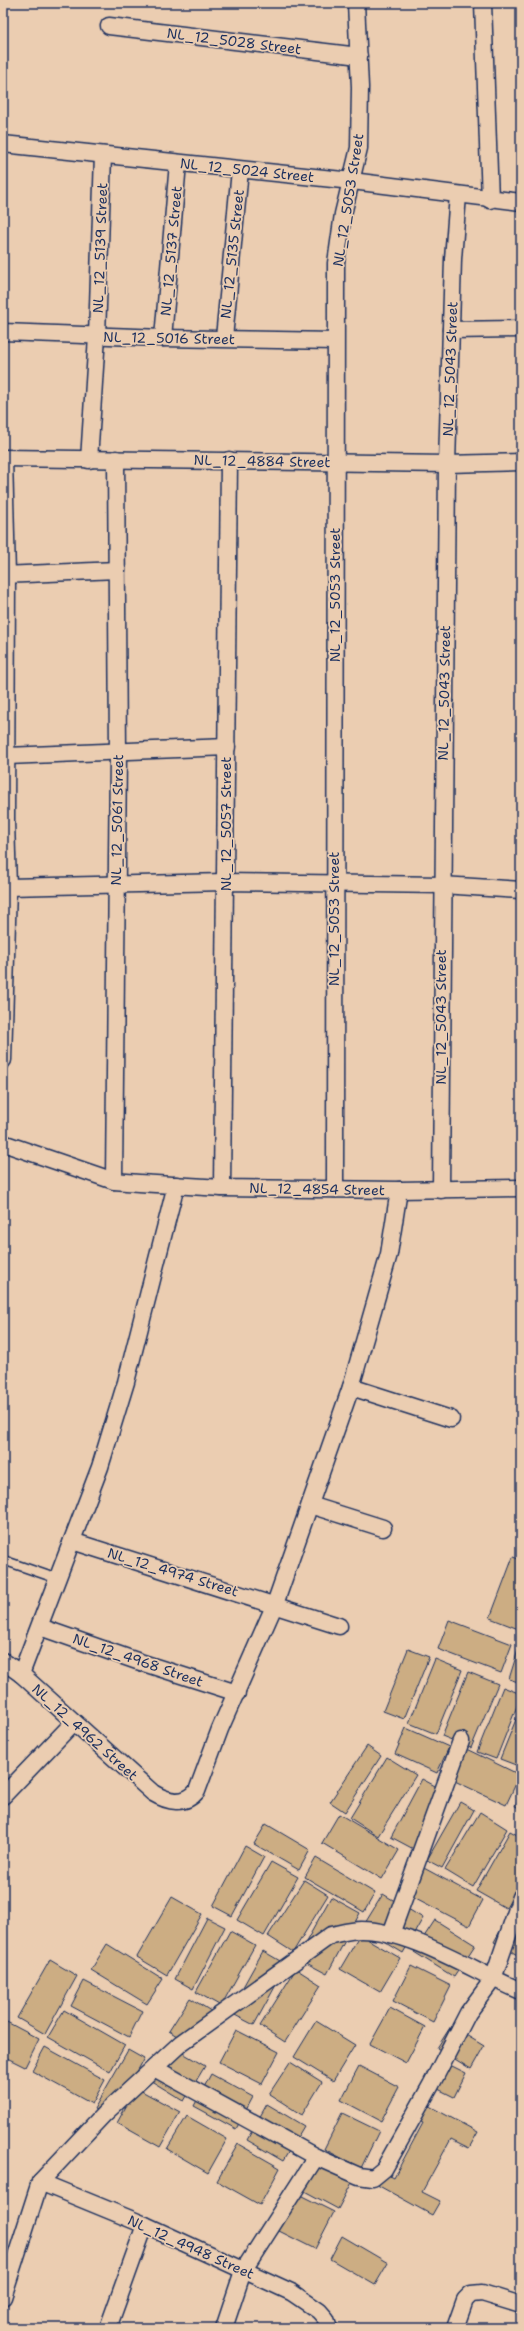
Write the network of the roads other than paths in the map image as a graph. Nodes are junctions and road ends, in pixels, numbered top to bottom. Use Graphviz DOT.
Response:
graph roads {
  1 [pos="356,3"];
  2 [pos="483,3"];
  3 [pos="109,26"];
  4 [pos="359,56"];
  5 [pos="3,144"];
  6 [pos="103,155"];
  7 [pos="178,163"];
  8 [pos="240,170"];
  9 [pos="352,182"];
  10 [pos="458,195"];
  11 [pos="490,200"];
  12 [pos="521,202"];
  13 [pos="521,329"];
  14 [pos="451,330"];
  15 [pos="3,332"];
  16 [pos="97,336"];
  17 [pos="163,338"];
  18 [pos="224,338"];
  19 [pos="335,341"];
  20 [pos="3,458"];
  21 [pos="89,460"];
  22 [pos="116,460"];
  23 [pos="229,460"];
  24 [pos="336,462"];
  25 [pos="521,462"];
  26 [pos="447,464"];
  27 [pos="117,570"];
  28 [pos="5,575"];
  29 [pos="4,698"];
  30 [pos="226,748"];
  31 [pos="118,753"];
  32 [pos="7,756"];
  33 [pos="4,821"];
  34 [pos="226,882"];
  35 [pos="334,884"];
  36 [pos="442,885"];
  37 [pos="116,886"];
  38 [pos="8,887"];
  39 [pos="521,890"];
  40 [pos="4,929"];
  41 [pos="3,1052"];
  42 [pos="3,1143"];
  43 [pos="114,1181"];
  44 [pos="176,1185"];
  45 [pos="222,1188"];
  46 [pos="521,1188"];
  47 [pos="335,1189"];
  48 [pos="399,1190"];
  49 [pos="441,1190"];
  50 [pos="351,1387"];
  51 [pos="451,1419"];
  52 [pos="310,1505"];
  53 [pos="383,1528"];
  54 [pos="72,1541"];
  55 [pos="3,1560"];
  56 [pos="58,1579"];
  57 [pos="275,1604"];
  58 [pos="40,1626"];
  59 [pos="339,1626"];
  60 [pos="3,1661"];
  61 [pos="22,1674"];
  62 [pos="237,1693"];
  63 [pos="74,1722"];
  64 [pos="461,1741"];
  65 [pos="3,1796"];
  66 [pos="521,1897"];
  67 [pos="391,1934"];
  68 [pos="493,1979"];
  69 [pos="521,1992"];
  70 [pos="154,2068"];
  71 [pos="316,2157"];
  72 [pos="40,2182"];
  73 [pos="145,2225"];
  74 [pos="243,2271"];
  75 [pos="3,2297"];
  76 [pos="521,2305"];
  77 [pos="108,2328"];
  78 [pos="224,2328"];
  79 [pos="329,2328"];
  80 [pos="455,2328"];
  1 -- 4 [label="street, NL_12_5053 Street"];
  2 -- 11 [label="street"];
  3 -- 4 [label="street, NL_12_5028 Street"];
  4 -- 9 [label="street, NL_12_5053 Street"];
  5 -- 6 [label="street, NL_12_5024 Street"];
  6 -- 7 [label="street, NL_12_5024 Street"];
  6 -- 16 [label="street, NL_12_5139 Street"];
  7 -- 8 [label="street, NL_12_5024 Street"];
  7 -- 17 [label="street, NL_12_5137 Street"];
  8 -- 9 [label="street, NL_12_5024 Street"];
  8 -- 18 [label="street, NL_12_5135 Street"];
  9 -- 10 [label="street, NL_12_5024 Street"];
  9 -- 19 [label="street, NL_12_5053 Street"];
  10 -- 11 [label="street, NL_12_5024 Street"];
  10 -- 14 [label="street, NL_12_5043 Street"];
  11 -- 12 [label="street, NL_12_5024 Street"];
  13 -- 14 [label="street"];
  14 -- 26 [label="street, NL_12_5043 Street"];
  15 -- 16 [label="street, NL_12_5016 Street"];
  16 -- 17 [label="street, NL_12_5016 Street"];
  16 -- 21 [label="street, NL_12_5139 Street"];
  17 -- 18 [label="street, NL_12_5016 Street"];
  18 -- 19 [label="street, NL_12_5016 Street"];
  19 -- 24 [label="street, NL_12_5053 Street"];
  20 -- 21 [label="street, NL_12_4884 Street"];
  20 -- 28 [label="street"];
  21 -- 22 [label="street, NL_12_4884 Street"];
  22 -- 23 [label="street, NL_12_4884 Street"];
  22 -- 27 [label="street, NL_12_5061 Street"];
  23 -- 24 [label="street, NL_12_4884 Street"];
  23 -- 30 [label="street, NL_12_5057 Street"];
  24 -- 26 [label="street, NL_12_4884 Street"];
  24 -- 35 [label="street, NL_12_5053 Street"];
  25 -- 26 [label="street, NL_12_4884 Street"];
  26 -- 36 [label="street, NL_12_5043 Street"];
  27 -- 28 [label="street"];
  27 -- 31 [label="street, NL_12_5061 Street"];
  28 -- 29 [label="street"];
  29 -- 32 [label="street"];
  30 -- 31 [label="street"];
  30 -- 34 [label="street, NL_12_5057 Street"];
  31 -- 32 [label="street"];
  31 -- 37 [label="street, NL_12_5061 Street"];
  32 -- 33 [label="street"];
  33 -- 38 [label="street"];
  34 -- 35 [label="street"];
  34 -- 37 [label="street"];
  34 -- 45 [label="street, NL_12_5057 Street"];
  35 -- 36 [label="street"];
  35 -- 47 [label="street, NL_12_5053 Street"];
  36 -- 39 [label="street"];
  36 -- 49 [label="street, NL_12_5043 Street"];
  37 -- 38 [label="street"];
  37 -- 43 [label="street, NL_12_5061 Street"];
  38 -- 40 [label="street"];
  40 -- 41 [label="street"];
  42 -- 43 [label="street, NL_12_4854 Street"];
  43 -- 44 [label="street, NL_12_4854 Street"];
  44 -- 45 [label="street, NL_12_4854 Street"];
  44 -- 54 [label="street"];
  45 -- 47 [label="street, NL_12_4854 Street"];
  46 -- 49 [label="street, NL_12_4854 Street"];
  47 -- 48 [label="street, NL_12_4854 Street"];
  48 -- 49 [label="street, NL_12_4854 Street"];
  48 -- 50 [label="street"];
  50 -- 51 [label="street"];
  50 -- 52 [label="street"];
  52 -- 53 [label="street"];
  52 -- 57 [label="street"];
  54 -- 56 [label="street"];
  54 -- 57 [label="street, NL_12_4974 Street"];
  55 -- 56 [label="lane"];
  56 -- 58 [label="street"];
  57 -- 59 [label="street, NL_12_4974 Street"];
  57 -- 62 [label="street"];
  58 -- 61 [label="street"];
  58 -- 62 [label="street, NL_12_4968 Street"];
  60 -- 61 [label="street, NL_12_4962 Street"];
  61 -- 63 [label="street, NL_12_4962 Street"];
  62 -- 63 [label="street, NL_12_4962 Street"];
  63 -- 65 [label="street"];
  64 -- 67 [label="street"];
  66 -- 68 [label="street"];
  67 -- 68 [label="street"];
  67 -- 70 [label="street"];
  68 -- 69 [label="street"];
  68 -- 71 [label="street"];
  70 -- 71 [label="street"];
  70 -- 72 [label="street"];
  71 -- 74 [label="street"];
  72 -- 73 [label="street, NL_12_4948 Street"];
  72 -- 75 [label="street"];
  73 -- 74 [label="street, NL_12_4948 Street"];
  73 -- 77 [label="street"];
  74 -- 78 [label="street"];
  74 -- 79 [label="street, NL_12_4948 Street"];
  76 -- 80 [label="street"];
}
